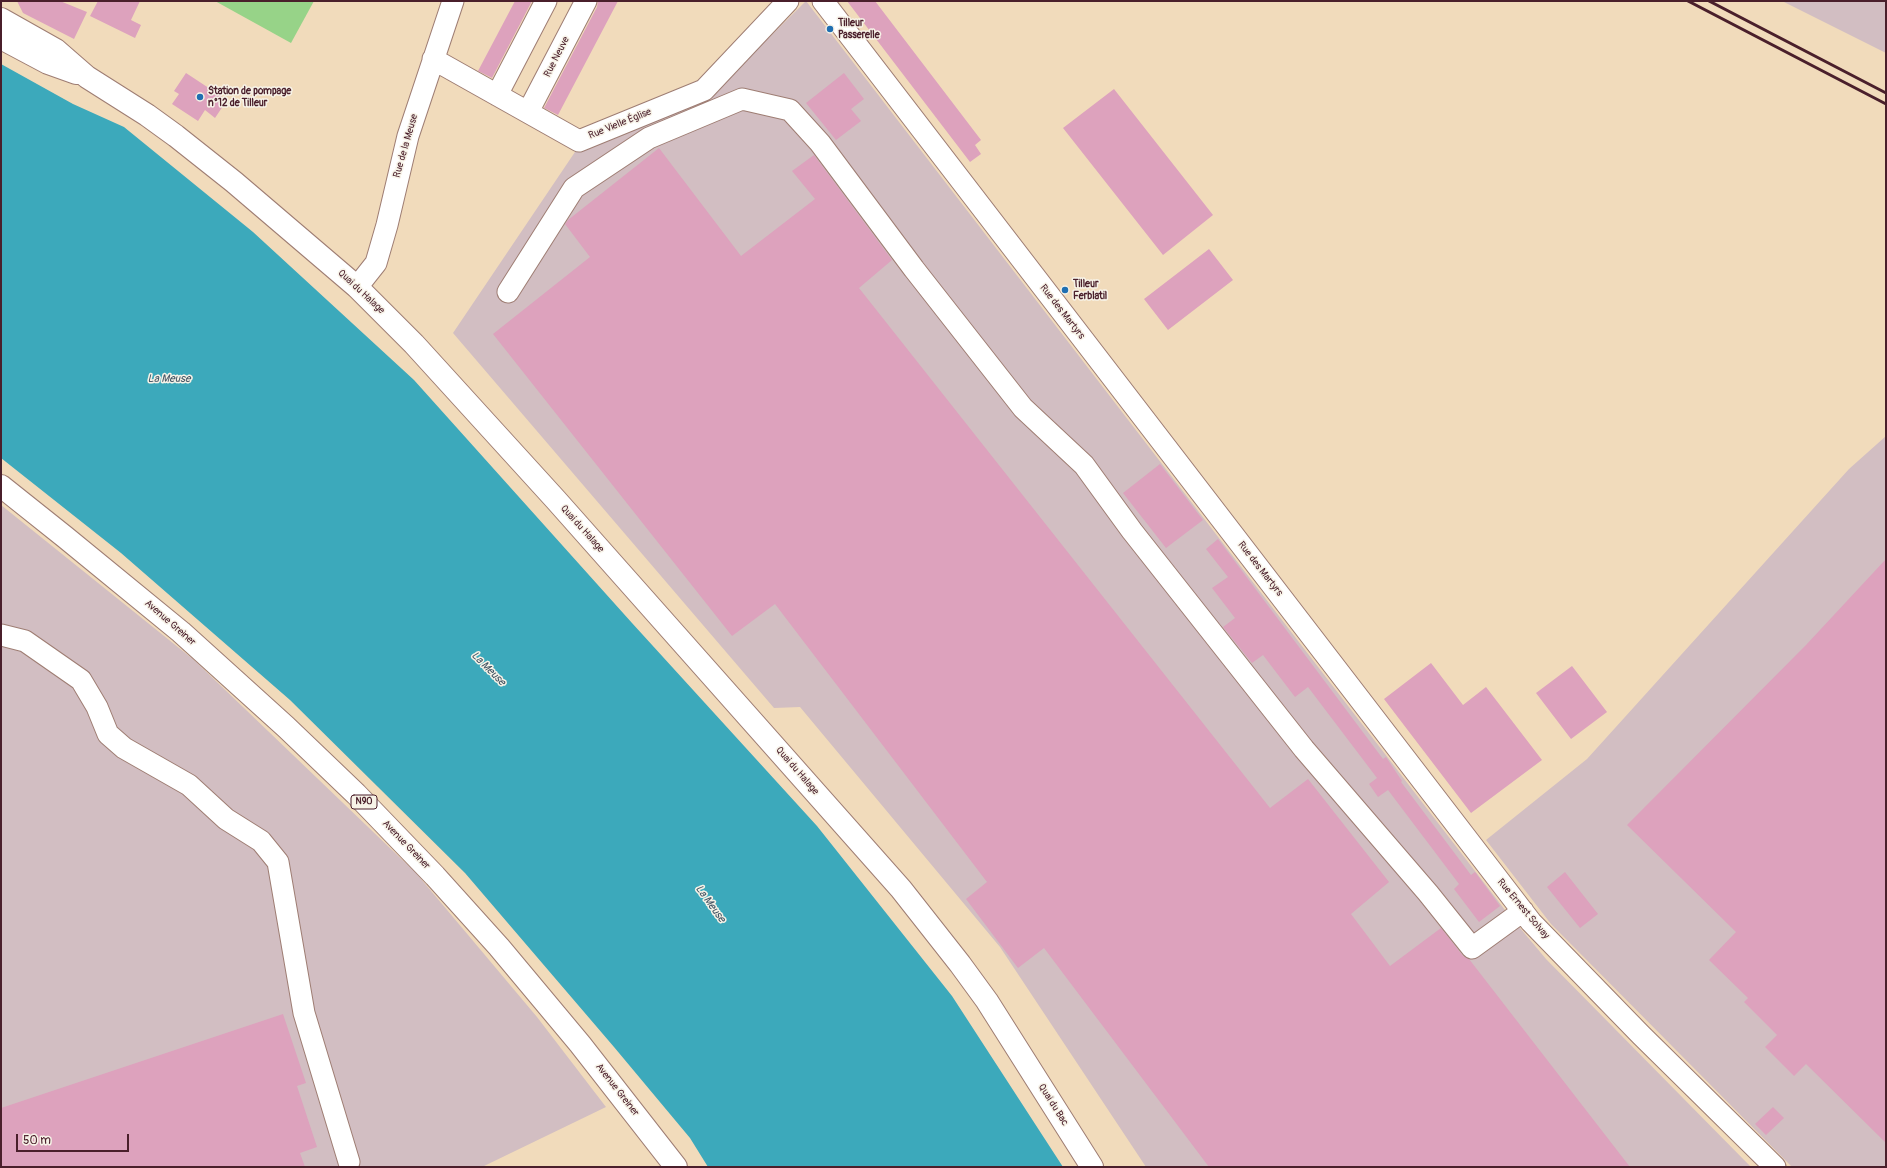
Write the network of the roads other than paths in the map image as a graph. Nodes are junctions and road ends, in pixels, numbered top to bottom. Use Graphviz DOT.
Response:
graph roads {
  1 [pos="453,1"];
  2 [pos="546,1"];
  3 [pos="586,1"];
  4 [pos="788,1"];
  5 [pos="823,1"];
  6 [pos="1,19"];
  7 [pos="1,38"];
  8 [pos="433,59"];
  9 [pos="87,77"];
  10 [pos="497,95"];
  11 [pos="528,112"];
  12 [pos="357,287"];
  13 [pos="508,292"];
  14 [pos="1,486"];
  15 [pos="1302,624"];
  16 [pos="1,635"];
  17 [pos="1523,911"];
  18 [pos="1014,1042"];
  19 [pos="349,1162"];
  20 [pos="676,1167"];
  21 [pos="1092,1167"];
  22 [pos="1775,1167"];
  1 -- 8 [label="street, Rue de la Meuse"];
  2 -- 10 [label="street"];
  3 -- 11 [label="street, Rue Neuve"];
  4 -- 11 [label="street, Rue Vielle Église"];
  5 -- 15 [label="street, Rue des Martyrs"];
  6 -- 9 [label="main road, Quai du Halage"];
  7 -- 9 [label="main road, Quai du Halage"];
  8 -- 10 [label="street, Rue Vielle Église"];
  8 -- 12 [label="street, Rue de la Meuse"];
  9 -- 12 [label="main road, Quai du Halage"];
  10 -- 11 [label="street, Rue Vielle Église"];
  12 -- 18 [label="main road, Quai du Halage"];
  13 -- 17 [label="street"];
  14 -- 20 [label="main road, Avenue Greiner / N90"];
  15 -- 17 [label="street, Rue Ernest Solvay"];
  16 -- 19 [label="street"];
  17 -- 22 [label="street, Rue Ernest Solvay"];
  18 -- 21 [label="main road, Quai du Bac"];
}
